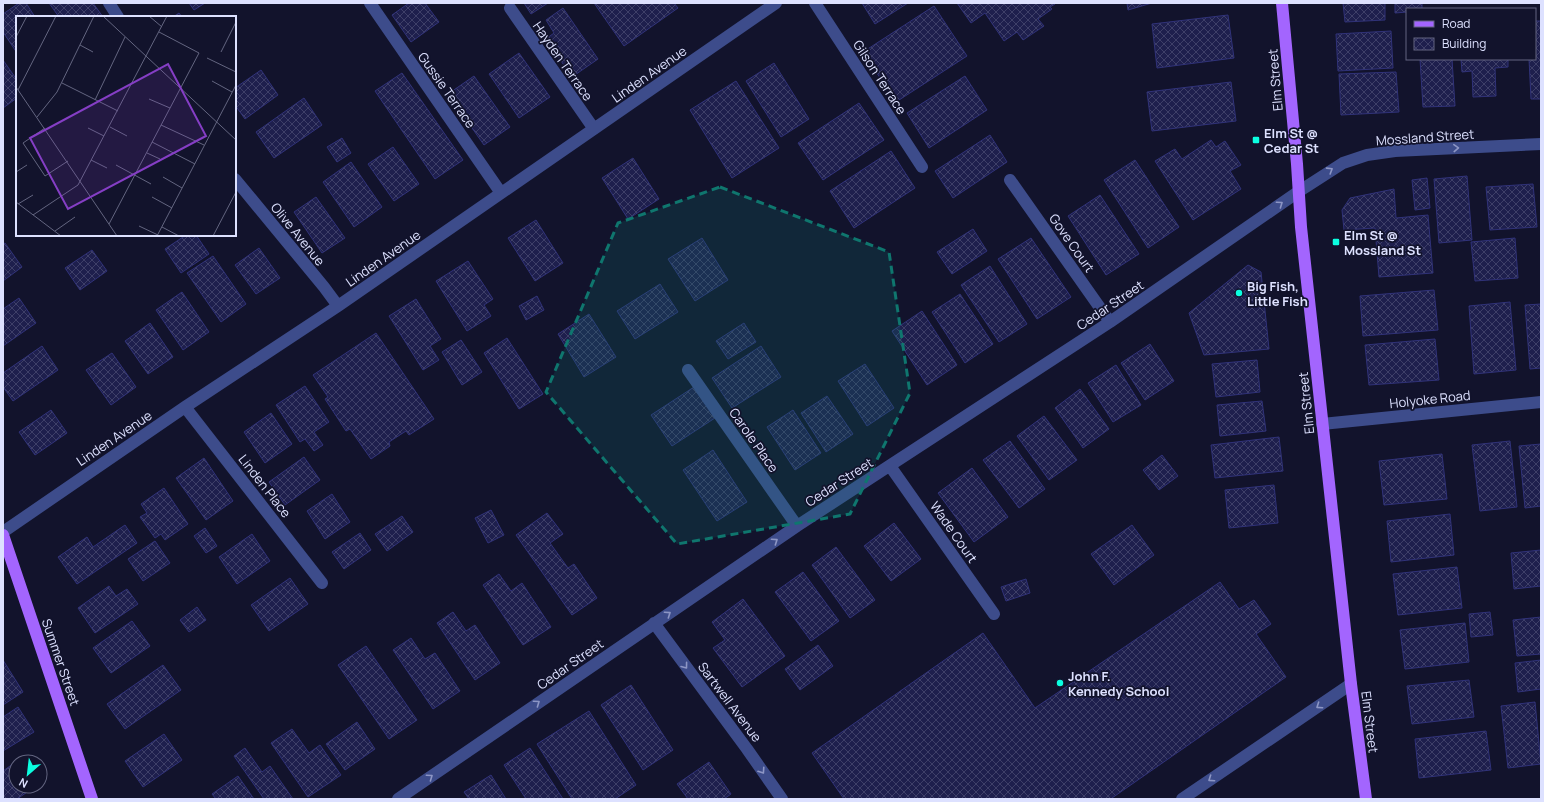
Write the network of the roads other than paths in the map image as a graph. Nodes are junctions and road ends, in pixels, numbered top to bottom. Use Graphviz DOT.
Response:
graph roads {
  1 [pos="109,3"];
  2 [pos="370,3"];
  3 [pos="776,3"];
  4 [pos="815,3"];
  5 [pos="1282,3"];
  6 [pos="510,8"];
  7 [pos="117,16"];
  8 [pos="594,129"];
  9 [pos="1541,144"];
  10 [pos="922,166"];
  11 [pos="236,180"];
  12 [pos="1010,180"];
  13 [pos="1298,192"];
  14 [pos="501,193"];
  15 [pos="338,306"];
  16 [pos="1110,322"];
  17 [pos="688,370"];
  18 [pos="1541,402"];
  19 [pos="185,407"];
  20 [pos="1322,424"];
  21 [pos="890,466"];
  22 [pos="797,526"];
  23 [pos="3,532"];
  24 [pos="3,535"];
  25 [pos="322,583"];
  26 [pos="994,614"];
  27 [pos="654,623"];
  28 [pos="1351,684"];
  29 [pos="92,799"];
  30 [pos="398,799"];
  31 [pos="782,799"];
  32 [pos="1182,799"];
  33 [pos="1366,799"];
  1 -- 7 [label="street"];
  2 -- 14 [label="street, Gussie Terrace"];
  3 -- 8 [label="street, Linden Avenue"];
  4 -- 10 [label="street, Gilson Terrace"];
  5 -- 13 [label="main road, Elm Street"];
  6 -- 8 [label="street, Hayden Terrace"];
  8 -- 14 [label="street, Linden Avenue"];
  13 -- 9 [label="street, Mossland Street, one-way"];
  11 -- 15 [label="street, Olive Avenue"];
  12 -- 16 [label="street, Gove Court"];
  16 -- 13 [label="street, Cedar Street, one-way"];
  13 -- 20 [label="main road, Elm Street"];
  14 -- 15 [label="street, Linden Avenue"];
  15 -- 19 [label="street, Linden Avenue"];
  16 -- 21 [label="street, Cedar Street"];
  17 -- 22 [label="street, Carole Place"];
  18 -- 20 [label="street, Holyoke Road"];
  19 -- 23 [label="street, Linden Avenue"];
  19 -- 25 [label="street, Linden Place"];
  20 -- 28 [label="main road, Elm Street"];
  21 -- 22 [label="street, Cedar Street"];
  21 -- 26 [label="street, Wade Court"];
  27 -- 22 [label="street, Cedar Street, one-way"];
  24 -- 29 [label="main road, Summer Street"];
  30 -- 27 [label="street, Cedar Street, one-way"];
  27 -- 31 [label="street, Sartwell Avenue, one-way"];
  28 -- 32 [label="street, one-way"];
  28 -- 33 [label="main road, Elm Street"];
}
